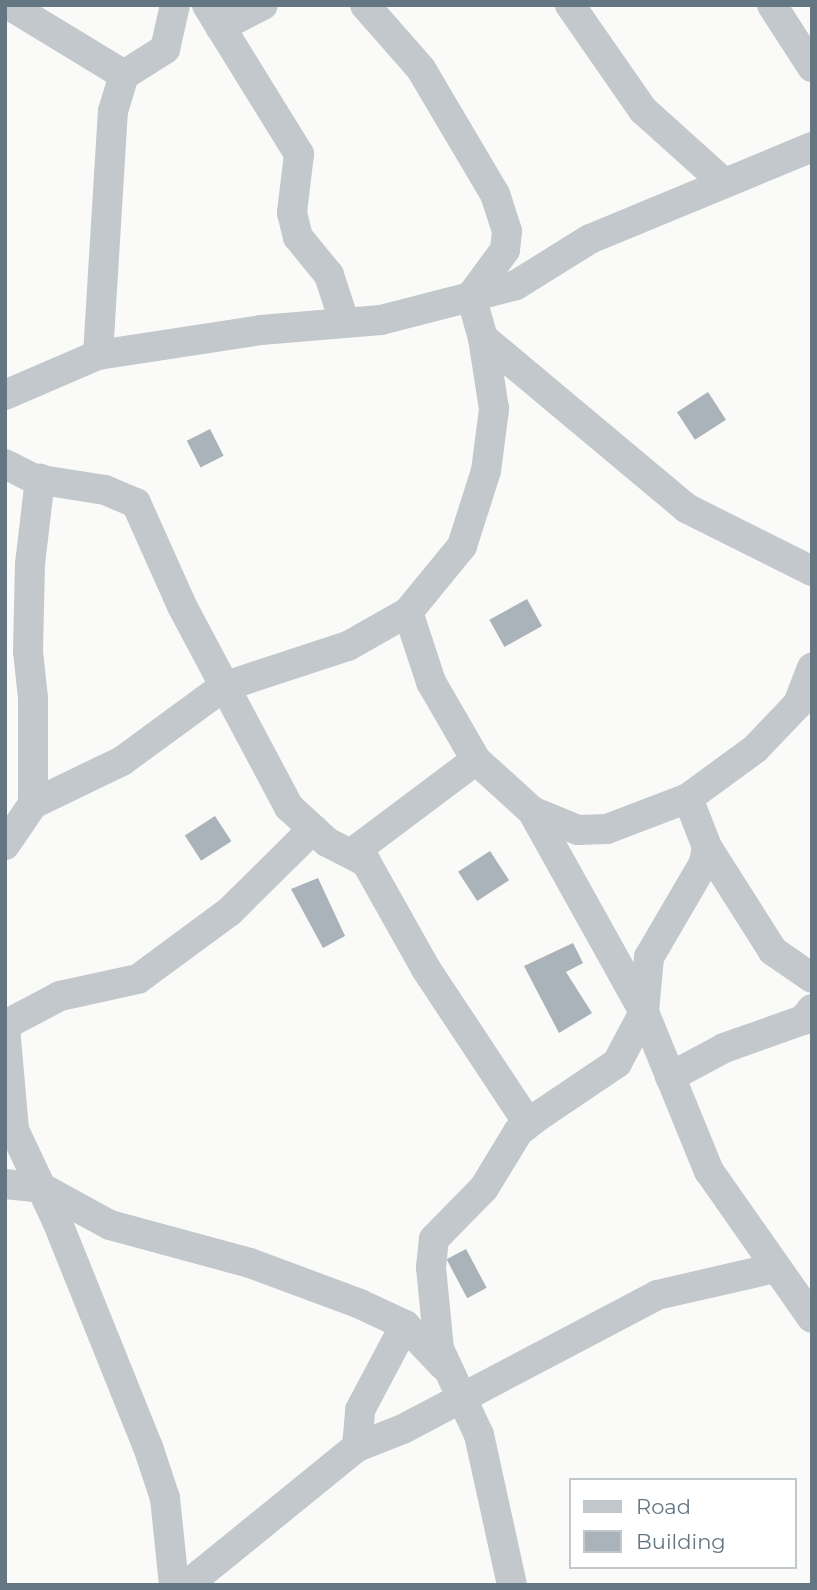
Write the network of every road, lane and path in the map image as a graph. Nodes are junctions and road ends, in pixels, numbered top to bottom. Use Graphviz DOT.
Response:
graph roads {
  1 [pos="9,5"];
  2 [pos="175,5"];
  3 [pos="264,5"];
  4 [pos="365,5"];
  5 [pos="570,5"];
  6 [pos="772,5"];
  7 [pos="214,16"];
  8 [pos="812,67"];
  9 [pos="124,75"];
  10 [pos="812,147"];
  11 [pos="723,183"];
  12 [pos="471,296"];
  13 [pos="344,321"];
  14 [pos="483,338"];
  15 [pos="98,355"];
  16 [pos="5,395"];
  17 [pos="5,464"];
  18 [pos="40,479"];
  19 [pos="812,571"];
  20 [pos="408,612"];
  21 [pos="812,668"];
  22 [pos="223,687"];
  23 [pos="476,760"];
  24 [pos="688,798"];
  25 [pos="33,804"];
  26 [pos="531,811"];
  27 [pos="313,829"];
  28 [pos="5,845"];
  29 [pos="707,847"];
  30 [pos="352,853"];
  31 [pos="812,978"];
  32 [pos="812,1009"];
  33 [pos="643,1012"];
  34 [pos="5,1026"];
  35 [pos="670,1077"];
  36 [pos="537,1117"];
  37 [pos="5,1184"];
  38 [pos="41,1188"];
  39 [pos="775,1268"];
  40 [pos="812,1318"];
  41 [pos="405,1325"];
  42 [pos="459,1387"];
  43 [pos="357,1447"];
  44 [pos="174,1585"];
  45 [pos="187,1585"];
  46 [pos="512,1585"];
  1 -- 9 [label="street"];
  2 -- 9 [label="street"];
  3 -- 7 [label="street"];
  4 -- 12 [label="street"];
  5 -- 11 [label="street"];
  6 -- 8 [label="street"];
  7 -- 13 [label="street"];
  9 -- 15 [label="street"];
  10 -- 11 [label="street"];
  11 -- 12 [label="street"];
  12 -- 13 [label="street"];
  12 -- 14 [label="street"];
  13 -- 15 [label="street"];
  14 -- 19 [label="street"];
  14 -- 20 [label="street"];
  15 -- 16 [label="street"];
  17 -- 18 [label="street"];
  18 -- 22 [label="street"];
  18 -- 25 [label="street"];
  20 -- 22 [label="street"];
  20 -- 23 [label="street"];
  21 -- 24 [label="street"];
  22 -- 25 [label="street"];
  22 -- 27 [label="street"];
  23 -- 26 [label="street"];
  23 -- 30 [label="street"];
  24 -- 26 [label="street"];
  24 -- 29 [label="street"];
  25 -- 28 [label="street"];
  26 -- 33 [label="street"];
  27 -- 30 [label="street"];
  27 -- 34 [label="street"];
  29 -- 31 [label="street"];
  29 -- 33 [label="street"];
  30 -- 36 [label="street"];
  32 -- 35 [label="street"];
  33 -- 35 [label="street"];
  33 -- 36 [label="street"];
  34 -- 38 [label="street"];
  35 -- 39 [label="street"];
  36 -- 42 [label="street"];
  37 -- 38 [label="street"];
  38 -- 41 [label="street"];
  38 -- 44 [label="street"];
  39 -- 40 [label="street"];
  39 -- 42 [label="street"];
  41 -- 42 [label="street"];
  41 -- 43 [label="street"];
  42 -- 43 [label="street"];
  42 -- 46 [label="street"];
  43 -- 45 [label="street"];
}
